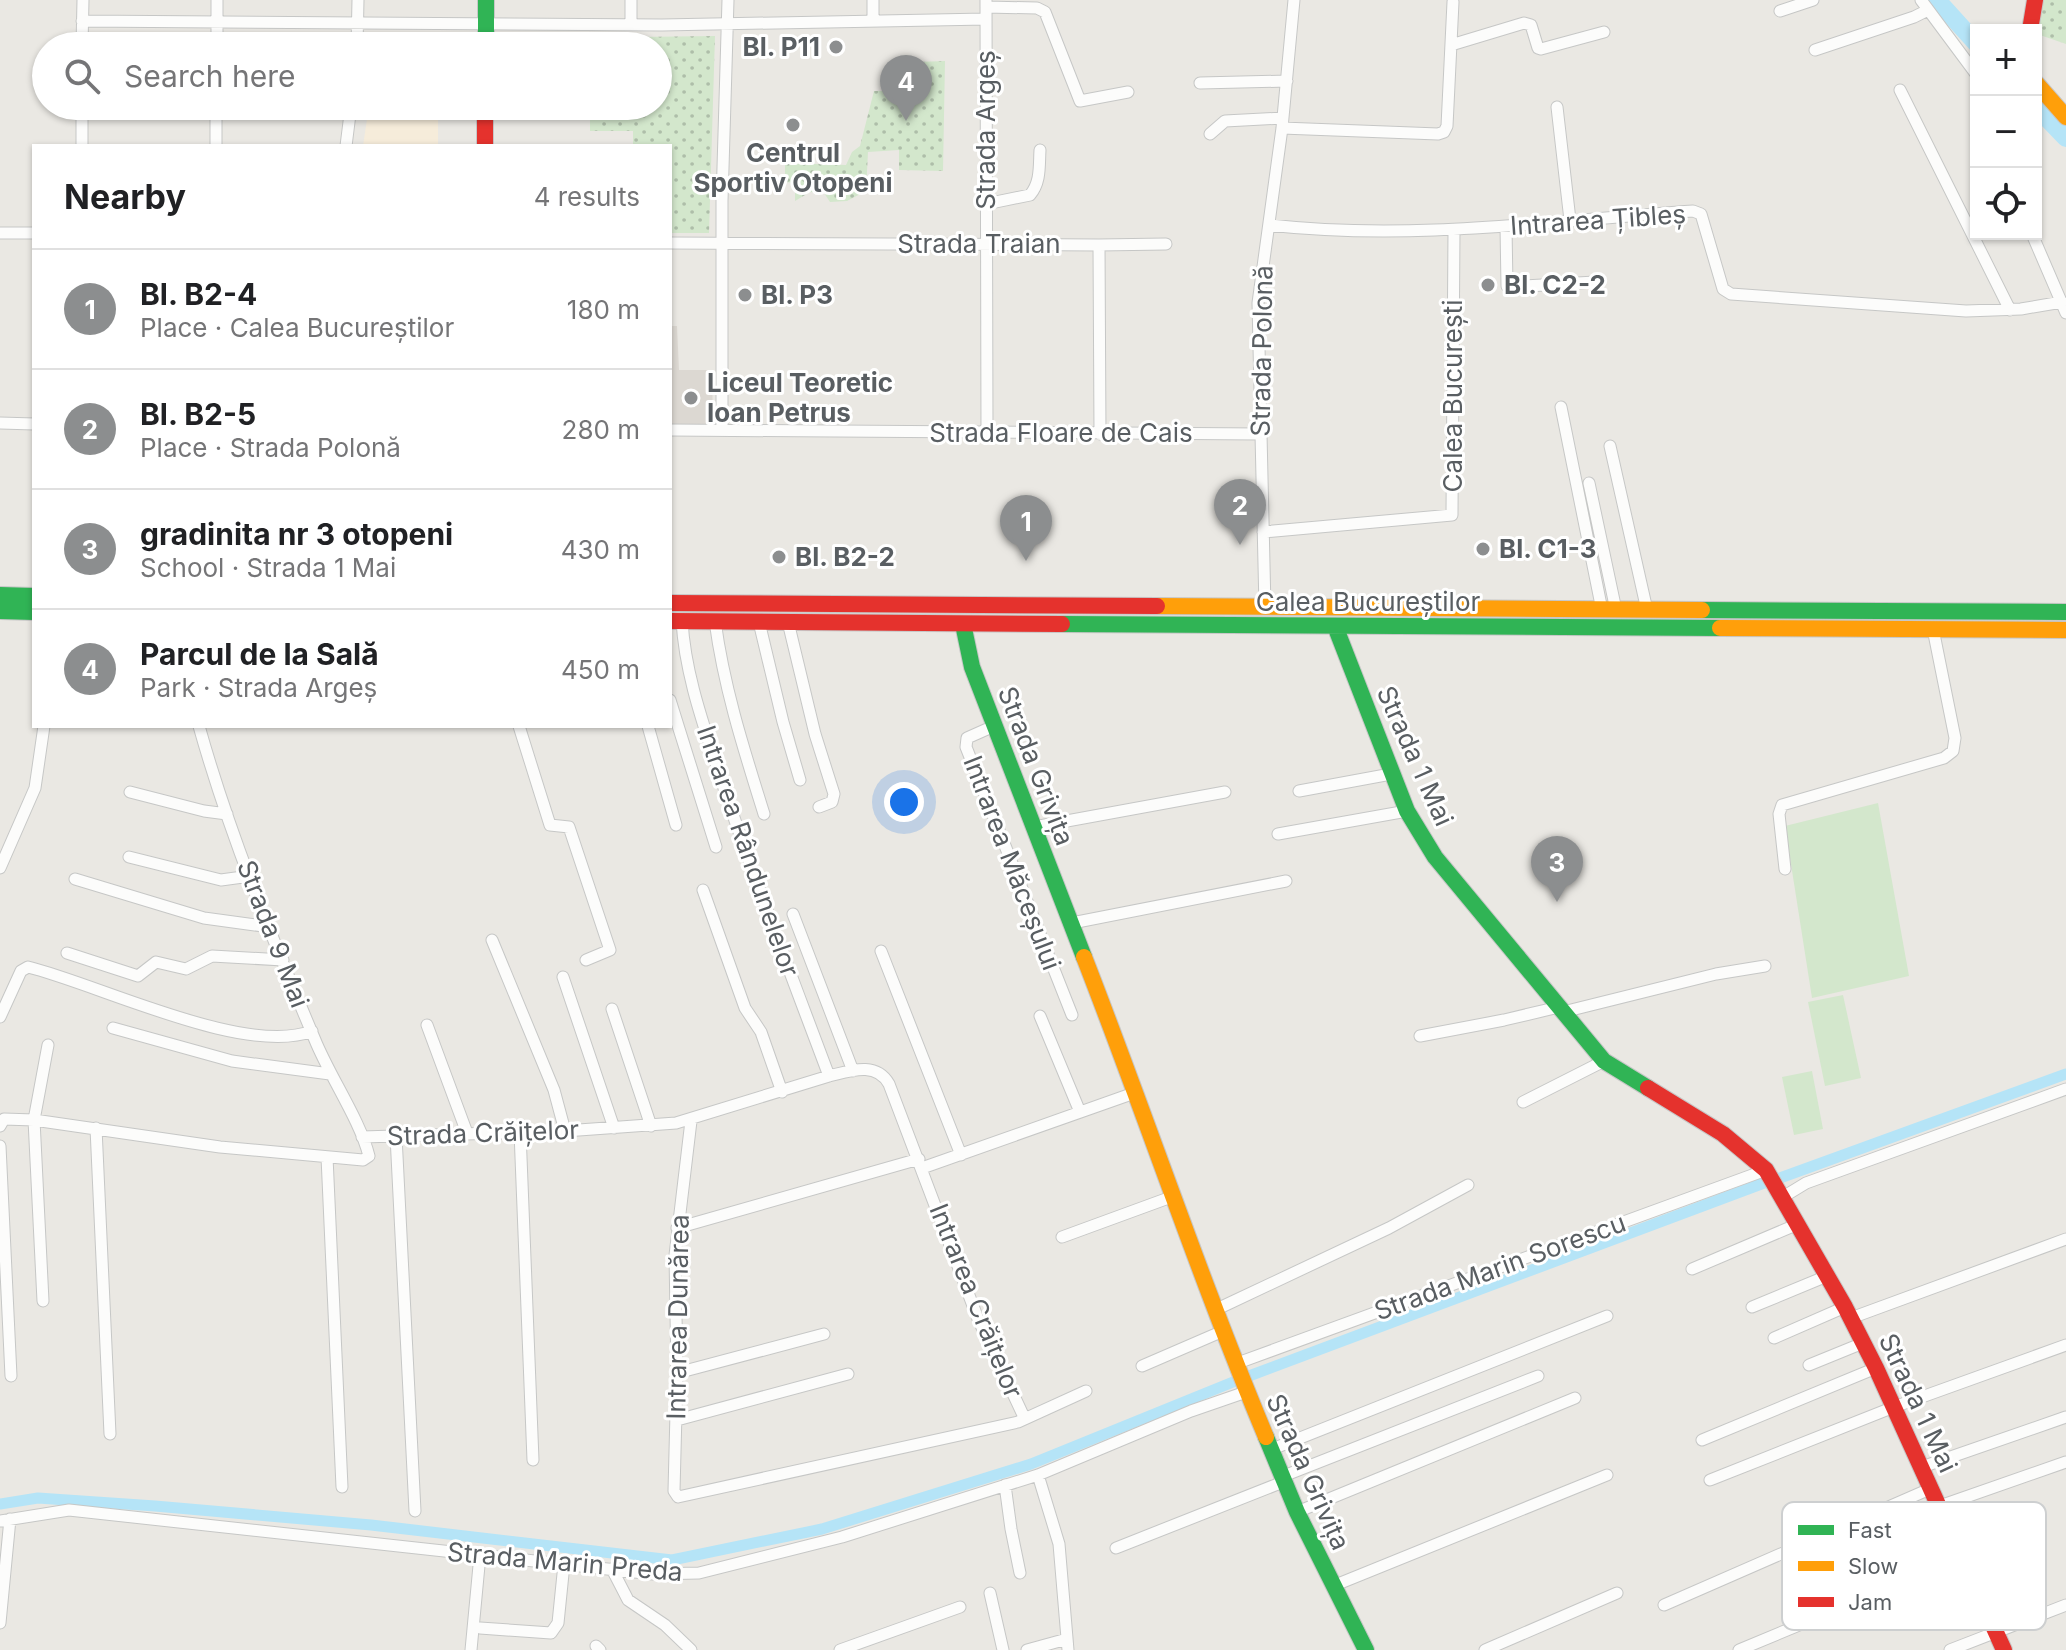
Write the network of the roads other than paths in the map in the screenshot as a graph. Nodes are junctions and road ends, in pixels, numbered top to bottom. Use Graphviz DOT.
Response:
graph roads {
  1 [pos="83,0"];
  2 [pos="217,0"];
  3 [pos="358,0"];
  4 [pos="486,0"];
  5 [pos="631,0"];
  6 [pos="728,0"];
  7 [pos="873,0"];
  8 [pos="1294,0"];
  9 [pos="1813,0"];
  10 [pos="2035,0"];
  11 [pos="1453,2"];
  12 [pos="1043,4"];
  13 [pos="1924,5"];
  14 [pos="986,9"];
  15 [pos="1780,11"];
  16 [pos="82,21"];
  17 [pos="873,21"];
  18 [pos="217,22"];
  19 [pos="357,22"];
  20 [pos="486,24"];
  21 [pos="727,24"];
  22 [pos="2031,24"];
  23 [pos="631,25"];
  24 [pos="82,32"];
  25 [pos="217,32"];
  26 [pos="357,32"];
  27 [pos="486,32"];
  28 [pos="1604,32"];
  29 [pos="1451,45"];
  30 [pos="1815,50"];
  31 [pos="1970,66"];
  32 [pos="1287,81"];
  33 [pos="1200,83"];
  34 [pos="1900,90"];
  35 [pos="2042,90"];
  36 [pos="1128,92"];
  37 [pos="1557,107"];
  38 [pos="2066,117"];
  39 [pos="82,120"];
  40 [pos="216,120"];
  41 [pos="349,120"];
  42 [pos="485,120"];
  43 [pos="1283,123"];
  44 [pos="1210,134"];
  45 [pos="82,144"];
  46 [pos="216,144"];
  47 [pos="346,144"];
  48 [pos="485,144"];
  49 [pos="1040,150"];
  50 [pos="986,204"];
  51 [pos="1570,220"];
  52 [pos="1269,225"];
  53 [pos="1506,227"];
  54 [pos="1454,231"];
  55 [pos="0,233"];
  56 [pos="32,233"];
  57 [pos="2035,240"];
  58 [pos="672,243"];
  59 [pos="722,244"];
  60 [pos="986,244"];
  61 [pos="1166,244"];
  62 [pos="1099,245"];
  63 [pos="1595,282"];
  64 [pos="2064,308"];
  65 [pos="2010,310"];
  66 [pos="1561,407"];
  67 [pos="0,423"];
  68 [pos="32,424"];
  69 [pos="672,430"];
  70 [pos="722,430"];
  71 [pos="987,432"];
  72 [pos="1100,434"];
  73 [pos="1260,434"];
  74 [pos="1610,446"];
  75 [pos="1589,483"];
  76 [pos="1263,532"];
  77 [pos="0,595"];
  78 [pos="32,596"];
  79 [pos="672,603"];
  80 [pos="1265,608"];
  81 [pos="1609,610"];
  82 [pos="1647,610"];
  83 [pos="0,611"];
  84 [pos="32,612"];
  85 [pos="2066,612"];
  86 [pos="676,621"];
  87 [pos="715,621"];
  88 [pos="759,622"];
  89 [pos="788,622"];
  90 [pos="963,624"];
  91 [pos="1335,626"];
  92 [pos="1933,629"];
  93 [pos="2066,630"];
  94 [pos="672,706"];
  95 [pos="994,726"];
  96 [pos="44,728"];
  97 [pos="200,728"];
  98 [pos="520,728"];
  99 [pos="649,728"];
  100 [pos="1391,774"];
  101 [pos="800,780"];
  102 [pos="1299,791"];
  103 [pos="130,792"];
  104 [pos="1225,792"];
  105 [pos="819,807"];
  106 [pos="1407,811"];
  107 [pos="227,814"];
  108 [pos="764,814"];
  109 [pos="676,825"];
  110 [pos="1034,827"];
  111 [pos="1278,834"];
  112 [pos="716,847"];
  113 [pos="129,857"];
  114 [pos="0,868"];
  115 [pos="1785,869"];
  116 [pos="250,876"];
  117 [pos="75,879"];
  118 [pos="1286,881"];
  119 [pos="703,890"];
  120 [pos="793,914"];
  121 [pos="1072,923"];
  122 [pos="270,927"];
  123 [pos="492,940"];
  124 [pos="881,951"];
  125 [pos="67,953"];
  126 [pos="283,960"];
  127 [pos="586,960"];
  128 [pos="1765,966"];
  129 [pos="563,977"];
  130 [pos="612,1009"];
  131 [pos="1561,1009"];
  132 [pos="1072,1015"];
  133 [pos="1040,1016"];
  134 [pos="0,1017"];
  135 [pos="427,1025"];
  136 [pos="113,1028"];
  137 [pos="312,1031"];
  138 [pos="1420,1036"];
  139 [pos="48,1045"];
  140 [pos="1604,1061"];
  141 [pos="853,1071"];
  142 [pos="330,1074"];
  143 [pos="829,1076"];
  144 [pos="2066,1089"];
  145 [pos="782,1092"];
  146 [pos="1137,1092"];
  147 [pos="1523,1102"];
  148 [pos="1080,1112"];
  149 [pos="34,1120"];
  150 [pos="691,1121"];
  151 [pos="2,1123"];
  152 [pos="651,1126"];
  153 [pos="96,1128"];
  154 [pos="614,1128"];
  155 [pos="565,1131"];
  156 [pos="520,1132"];
  157 [pos="467,1133"];
  158 [pos="396,1136"];
  159 [pos="362,1137"];
  160 [pos="0,1146"];
  161 [pos="961,1155"];
  162 [pos="327,1157"];
  163 [pos="921,1164"];
  164 [pos="1766,1170"];
  165 [pos="1468,1185"];
  166 [pos="1174,1196"];
  167 [pos="1783,1197"];
  168 [pos="1798,1224"];
  169 [pos="677,1228"];
  170 [pos="1062,1237"];
  171 [pos="2066,1239"];
  172 [pos="1692,1269"];
  173 [pos="1827,1276"];
  174 [pos="43,1301"];
  175 [pos="1752,1307"];
  176 [pos="1215,1310"];
  177 [pos="1848,1313"];
  178 [pos="1607,1316"];
  179 [pos="1223,1331"];
  180 [pos="824,1334"];
  181 [pos="1774,1338"];
  182 [pos="1863,1343"];
  183 [pos="2066,1345"];
  184 [pos="1235,1364"];
  185 [pos="1809,1365"];
  186 [pos="1142,1366"];
  187 [pos="1876,1368"];
  188 [pos="677,1373"];
  189 [pos="848,1374"];
  190 [pos="11,1376"];
  191 [pos="1538,1376"];
  192 [pos="1086,1391"];
  193 [pos="1246,1392"];
  194 [pos="1575,1398"];
  195 [pos="1894,1407"];
  196 [pos="1024,1417"];
  197 [pos="2066,1417"];
  198 [pos="677,1420"];
  199 [pos="110,1434"];
  200 [pos="1702,1440"];
  201 [pos="1270,1450"];
  202 [pos="533,1460"];
  203 [pos="2066,1462"];
  204 [pos="1922,1467"];
  205 [pos="1038,1475"];
  206 [pos="1607,1475"];
  207 [pos="1282,1479"];
  208 [pos="1710,1480"];
  209 [pos="1005,1485"];
  210 [pos="342,1487"];
  211 [pos="1932,1488"];
  212 [pos="692,1496"];
  213 [pos="1900,1502"];
  214 [pos="1938,1502"];
  215 [pos="1951,1502"];
  216 [pos="415,1511"];
  217 [pos="1297,1512"];
  218 [pos="5,1520"];
  219 [pos="1116,1548"];
  220 [pos="1782,1553"];
  221 [pos="480,1555"];
  222 [pos="564,1564"];
  223 [pos="612,1569"];
  224 [pos="1020,1573"];
  225 [pos="1333,1586"];
  226 [pos="990,1593"];
  227 [pos="1617,1593"];
  228 [pos="1664,1605"];
  229 [pos="2066,1605"];
  230 [pos="960,1607"];
  231 [pos="2046,1612"];
  232 [pos="0,1623"];
  233 [pos="480,1628"];
  234 [pos="1787,1630"];
  235 [pos="1995,1630"];
  236 [pos="1067,1644"];
  237 [pos="471,1650"];
  238 [pos="691,1650"];
  239 [pos="840,1650"];
  240 [pos="1003,1650"];
  241 [pos="1027,1650"];
  242 [pos="1366,1650"];
  243 [pos="1485,1650"];
  244 [pos="1739,1650"];
  245 [pos="1950,1650"];
  246 [pos="2004,1650"];
  1 -- 16 [label="street"];
  2 -- 18 [label="street"];
  3 -- 19 [label="street"];
  4 -- 20 [label="main road"];
  5 -- 23 [label="street"];
  6 -- 21 [label="street"];
  7 -- 17 [label="street"];
  8 -- 32 [label="street, Strada Polonă"];
  9 -- 15 [label="street"];
  10 -- 22 [label="main road"];
  11 -- 29 [label="street"];
  12 -- 14 [label="street"];
  12 -- 36 [label="street"];
  13 -- 30 [label="street"];
  13 -- 31 [label="street"];
  14 -- 17 [label="street, Strada Argeș"];
  14 -- 50 [label="street, Strada Argeș"];
  16 -- 18 [label="street, Strada Argeș"];
  16 -- 24 [label="street"];
  17 -- 21 [label="street, Strada Argeș"];
  18 -- 19 [label="street, Strada Argeș"];
  18 -- 25 [label="street"];
  19 -- 20 [label="street, Strada Argeș"];
  19 -- 26 [label="street"];
  20 -- 23 [label="street, Strada Argeș"];
  20 -- 27 [label="main road"];
  21 -- 23 [label="street, Strada Argeș"];
  21 -- 59 [label="street"];
  28 -- 29 [label="street"];
  29 -- 43 [label="street"];
  32 -- 33 [label="street"];
  32 -- 43 [label="street, Strada Polonă"];
  34 -- 65 [label="street"];
  35 -- 38 [label="main road"];
  37 -- 51 [label="street"];
  39 -- 45 [label="street"];
  40 -- 46 [label="street"];
  41 -- 47 [label="street"];
  42 -- 48 [label="main road"];
  43 -- 44 [label="street"];
  43 -- 52 [label="street, Strada Polonă"];
  49 -- 50 [label="street"];
  50 -- 60 [label="street, Strada Argeș"];
  51 -- 53 [label="street, Intrarea Țibleș"];
  51 -- 65 [label="street, Intrarea Țibleș"];
  52 -- 54 [label="street, Intrarea Țibleș"];
  52 -- 73 [label="street, Strada Polonă"];
  53 -- 54 [label="street, Intrarea Țibleș"];
  53 -- 63 [label="street"];
  54 -- 76 [label="street, Calea București"];
  55 -- 56 [label="street"];
  57 -- 64 [label="street"];
  58 -- 59 [label="street, Strada Traian"];
  59 -- 60 [label="street, Strada Traian"];
  59 -- 70 [label="street"];
  60 -- 62 [label="street, Strada Traian"];
  60 -- 71 [label="street, Strada Argeș"];
  61 -- 62 [label="street"];
  62 -- 72 [label="street, Strada Traian"];
  64 -- 65 [label="street, Intrarea Țibleș"];
  66 -- 81 [label="street"];
  67 -- 68 [label="street"];
  69 -- 70 [label="street, Strada Floare de Cais"];
  70 -- 71 [label="street, Strada Floare de Cais"];
  71 -- 72 [label="street, Strada Floare de Cais"];
  72 -- 73 [label="street, Strada Floare de Cais"];
  73 -- 76 [label="street, Strada Polonă"];
  74 -- 82 [label="street"];
  75 -- 81 [label="street"];
  76 -- 80 [label="street, Strada Polonă"];
  77 -- 78 [label="main road"];
  79 -- 80 [label="main road, Calea Bucureștilor"];
  80 -- 81 [label="main road, Calea Bucureștilor"];
  81 -- 82 [label="main road, Calea Bucureștilor"];
  82 -- 85 [label="main road, Calea Bucureștilor"];
  83 -- 84 [label="main road"];
  86 -- 87 [label="main road, Calea Bucureștilor"];
  86 -- 143 [label="street, Intrarea Rândunelelor"];
  87 -- 88 [label="main road, Calea Bucureștilor"];
  87 -- 108 [label="street"];
  88 -- 89 [label="main road, Calea Bucureștilor"];
  88 -- 101 [label="street"];
  89 -- 90 [label="main road, Calea Bucureștilor"];
  89 -- 105 [label="street"];
  90 -- 91 [label="main road, Calea Bucureștilor"];
  90 -- 95 [label="main road, Strada Grivița"];
  91 -- 92 [label="main road, Calea Bucureștilor"];
  91 -- 100 [label="main road, Strada 1 Mai"];
  92 -- 93 [label="main road, Calea Bucureștilor"];
  92 -- 115 [label="street"];
  94 -- 112 [label="street"];
  95 -- 110 [label="main road, Strada Grivița"];
  95 -- 132 [label="street, Intrarea Măceșului"];
  96 -- 114 [label="street"];
  97 -- 107 [label="street, Strada 9 Mai"];
  98 -- 127 [label="street"];
  99 -- 109 [label="street"];
  100 -- 102 [label="street"];
  100 -- 106 [label="main road, Strada 1 Mai"];
  103 -- 107 [label="street"];
  104 -- 110 [label="street"];
  106 -- 111 [label="street"];
  106 -- 131 [label="main road, Strada 1 Mai"];
  107 -- 116 [label="street, Strada 9 Mai"];
  110 -- 121 [label="main road, Strada Grivița"];
  113 -- 116 [label="street"];
  116 -- 122 [label="street, Strada 9 Mai"];
  117 -- 122 [label="street"];
  118 -- 121 [label="street"];
  119 -- 145 [label="street"];
  120 -- 141 [label="street"];
  121 -- 146 [label="main road, Strada Grivița"];
  122 -- 126 [label="street, Strada 9 Mai"];
  123 -- 155 [label="street"];
  124 -- 161 [label="street"];
  125 -- 126 [label="street"];
  126 -- 137 [label="street, Strada 9 Mai"];
  128 -- 131 [label="street"];
  129 -- 154 [label="street"];
  130 -- 152 [label="street"];
  131 -- 138 [label="street"];
  131 -- 140 [label="main road, Strada 1 Mai"];
  133 -- 148 [label="street"];
  134 -- 137 [label="street"];
  135 -- 157 [label="street"];
  136 -- 142 [label="street"];
  137 -- 142 [label="street, Strada 9 Mai"];
  139 -- 149 [label="street"];
  140 -- 147 [label="street"];
  140 -- 164 [label="main road, Strada 1 Mai"];
  141 -- 143 [label="street, Strada Crăițelor"];
  141 -- 163 [label="street"];
  142 -- 159 [label="street, Strada 9 Mai"];
  143 -- 145 [label="street, Strada Crăițelor"];
  144 -- 167 [label="street"];
  145 -- 150 [label="street, Strada Crăițelor"];
  146 -- 148 [label="street"];
  146 -- 166 [label="main road, Strada Grivița"];
  148 -- 161 [label="street"];
  149 -- 151 [label="street, Strada Crăițelor"];
  149 -- 153 [label="street, Strada Crăițelor"];
  149 -- 174 [label="street"];
  150 -- 152 [label="street, Strada Crăițelor"];
  150 -- 169 [label="street, Intrarea Dunărea"];
  152 -- 154 [label="street, Strada Crăițelor"];
  153 -- 162 [label="street, Strada Crăițelor"];
  153 -- 199 [label="street"];
  154 -- 155 [label="street, Strada Crăițelor"];
  155 -- 156 [label="street, Strada Crăițelor"];
  156 -- 157 [label="street, Strada Crăițelor"];
  156 -- 202 [label="street"];
  157 -- 158 [label="street, Strada Crăițelor"];
  158 -- 159 [label="street, Strada Crăițelor"];
  158 -- 216 [label="street"];
  159 -- 162 [label="street, Strada Crăițelor"];
  160 -- 190 [label="street"];
  161 -- 163 [label="street"];
  162 -- 210 [label="street"];
  163 -- 169 [label="street"];
  163 -- 196 [label="street, Intrarea Crăițelor"];
  164 -- 167 [label="main road, Strada 1 Mai"];
  164 -- 184 [label="street, Strada Marin Sorescu"];
  165 -- 176 [label="street"];
  166 -- 170 [label="street"];
  166 -- 176 [label="main road, Strada Grivița"];
  167 -- 168 [label="main road, Strada 1 Mai"];
  168 -- 172 [label="street"];
  168 -- 173 [label="main road, Strada 1 Mai"];
  169 -- 188 [label="street, Intrarea Dunărea"];
  171 -- 177 [label="street"];
  173 -- 175 [label="street"];
  173 -- 177 [label="main road, Strada 1 Mai"];
  176 -- 179 [label="main road, Strada Grivița"];
  177 -- 181 [label="street"];
  177 -- 182 [label="main road, Strada 1 Mai"];
  178 -- 201 [label="street"];
  179 -- 184 [label="main road, Strada Grivița"];
  179 -- 186 [label="street"];
  180 -- 188 [label="street"];
  182 -- 185 [label="street"];
  182 -- 187 [label="main road, Strada 1 Mai"];
  183 -- 195 [label="street"];
  184 -- 193 [label="main road, Strada Grivița"];
  187 -- 195 [label="main road, Strada 1 Mai"];
  187 -- 200 [label="street"];
  188 -- 198 [label="street, Intrarea Dunărea"];
  189 -- 198 [label="street"];
  191 -- 207 [label="street"];
  192 -- 196 [label="street"];
  193 -- 201 [label="main road, Strada Grivița"];
  193 -- 205 [label="street, Strada Marin Preda"];
  194 -- 217 [label="street"];
  195 -- 204 [label="main road, Strada 1 Mai"];
  195 -- 208 [label="street"];
  196 -- 212 [label="street, Intrarea Crăițelor"];
  197 -- 204 [label="street"];
  198 -- 212 [label="street, Intrarea Dunărea"];
  201 -- 207 [label="main road, Strada Grivița"];
  203 -- 215 [label="street"];
  204 -- 211 [label="main road, Strada 1 Mai"];
  205 -- 209 [label="street, Strada Marin Preda"];
  205 -- 236 [label="street"];
  206 -- 225 [label="street"];
  207 -- 217 [label="main road, Strada Grivița"];
  207 -- 219 [label="street"];
  209 -- 223 [label="street, Strada Marin Preda"];
  209 -- 224 [label="street"];
  211 -- 213 [label="street"];
  211 -- 214 [label="main road, Strada 1 Mai"];
  217 -- 225 [label="main road, Strada Grivița"];
  218 -- 221 [label="street, Strada Marin Preda"];
  218 -- 232 [label="street"];
  220 -- 228 [label="street"];
  221 -- 222 [label="street, Strada Marin Preda"];
  221 -- 237 [label="street"];
  222 -- 223 [label="street, Strada Marin Preda"];
  222 -- 233 [label="street"];
  223 -- 238 [label="street"];
  225 -- 242 [label="main road, Strada Grivița"];
  226 -- 240 [label="street"];
  227 -- 243 [label="street"];
  229 -- 231 [label="street"];
  230 -- 239 [label="street"];
  234 -- 244 [label="street"];
  235 -- 245 [label="street"];
  235 -- 246 [label="main road, Strada 1 Mai"];
  236 -- 241 [label="street"];
}
